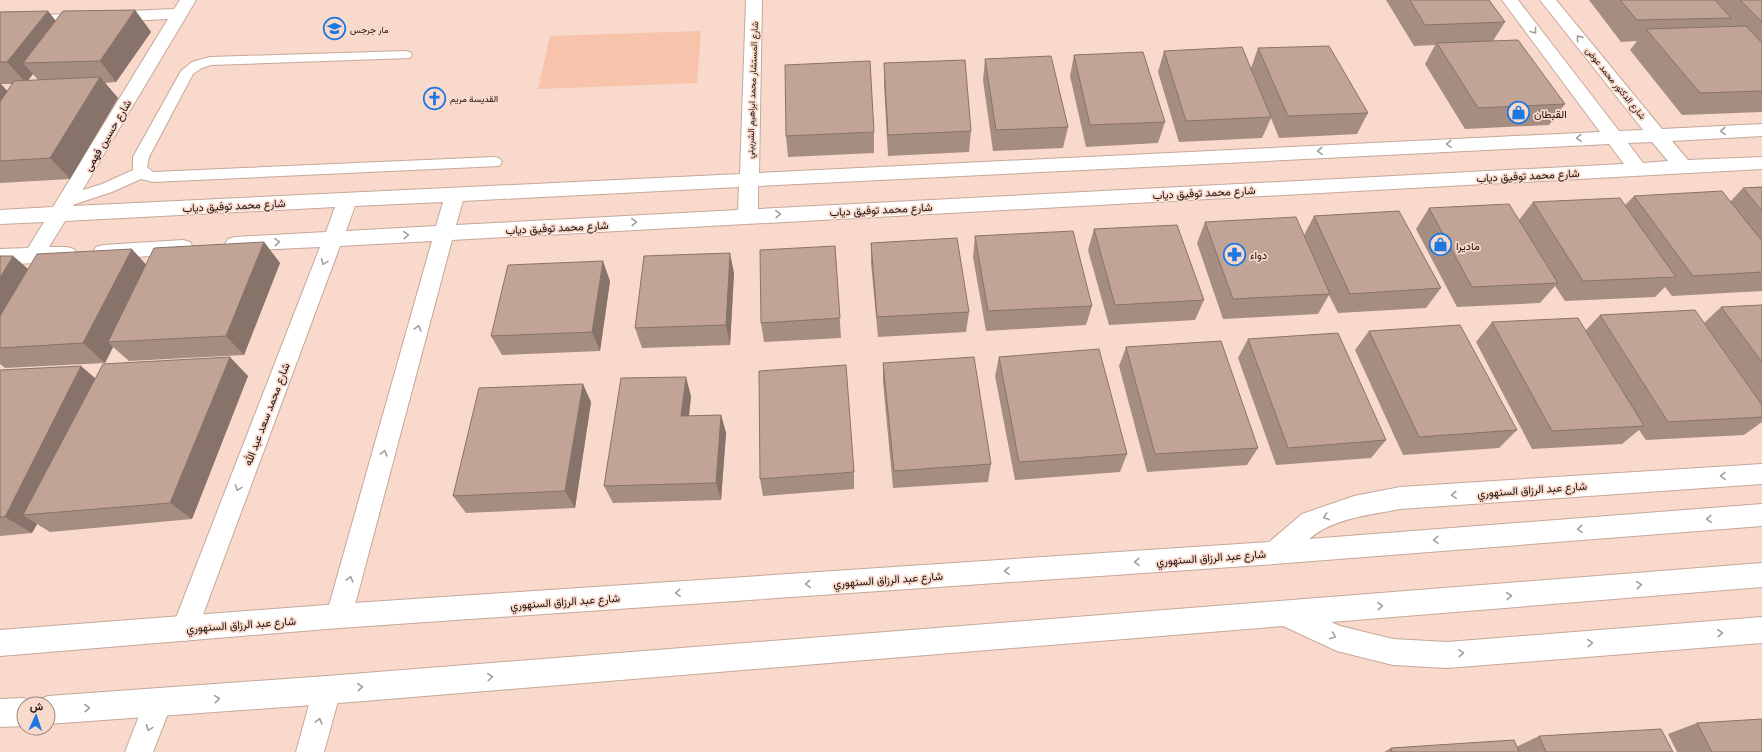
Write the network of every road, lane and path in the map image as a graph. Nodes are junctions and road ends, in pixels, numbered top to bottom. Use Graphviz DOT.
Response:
graph roads {
  1 [pos="754,0"];
  2 [pos="1510,0"];
  3 [pos="1548,0"];
  4 [pos="184,7"];
  5 [pos="0,22"];
  6 [pos="405,55"];
  7 [pos="1762,130"];
  8 [pos="1657,134"];
  9 [pos="1613,136"];
  10 [pos="494,162"];
  11 [pos="1762,163"];
  12 [pos="1683,167"];
  13 [pos="1638,169"];
  14 [pos="142,172"];
  15 [pos="749,180"];
  16 [pos="455,194"];
  17 [pos="348,199"];
  18 [pos="63,207"];
  19 [pos="0,216"];
  20 [pos="748,216"];
  21 [pos="445,233"];
  22 [pos="333,239"];
  23 [pos="34,255"];
  24 [pos="0,257"];
  25 [pos="1762,474"];
  26 [pos="1762,515"];
  27 [pos="1274,552"];
  28 [pos="1762,575"];
  29 [pos="1285,614"];
  30 [pos="339,616"];
  31 [pos="185,628"];
  32 [pos="1762,630"];
  33 [pos="0,643"];
  34 [pos="327,690"];
  35 [pos="158,703"];
  36 [pos="56,709"];
  37 [pos="16,712"];
  38 [pos="0,713"];
  39 [pos="139,752"];
  40 [pos="310,752"];
  1 -- 15 [label="street, شارع المستشار محمد ابراهيم الشربيني"];
  2 -- 9 [label="street, one-way"];
  8 -- 3 [label="street, شارع الدكتور محمد عوض, one-way"];
  4 -- 5 [label="street, شارع حسين فهمى"];
  4 -- 18 [label="street, شارع حسين فهمى"];
  6 -- 14 [label="lane"];
  7 -- 8 [label="street, شارع محمد توفيق دياب, one-way"];
  8 -- 9 [label="street, شارع محمد توفيق دياب"];
  8 -- 12 [label="street, شارع الدكتور محمد عوض"];
  9 -- 13 [label="street"];
  9 -- 15 [label="street, شارع محمد توفيق دياب, one-way"];
  10 -- 14 [label="lane"];
  11 -- 12 [label="street, شارع محمد توفيق دياب"];
  12 -- 13 [label="street, شارع محمد توفيق دياب"];
  20 -- 13 [label="street, شارع محمد توفيق دياب, one-way"];
  14 -- 18 [label="lane"];
  15 -- 16 [label="street, شارع محمد توفيق دياب"];
  15 -- 20 [label="street, شارع المستشار محمد ابراهيم الشربيني"];
  16 -- 17 [label="street, شارع محمد توفيق دياب"];
  16 -- 21 [label="street"];
  17 -- 18 [label="street, شارع محمد توفيق دياب"];
  17 -- 22 [label="street, شارع محمد سعد عبد الله"];
  18 -- 19 [label="street, شارع محمد توفيق دياب"];
  18 -- 23 [label="street, شارع حسين فهمى"];
  21 -- 20 [label="street, شارع محمد توفيق دياب, one-way"];
  22 -- 21 [label="street, شارع محمد توفيق دياب, one-way"];
  30 -- 21 [label="street, one-way"];
  23 -- 22 [label="street, شارع محمد توفيق دياب, one-way"];
  22 -- 31 [label="street, شارع محمد سعد عبد الله, one-way"];
  23 -- 24 [label="street, شارع محمد توفيق دياب"];
  25 -- 27 [label="street, شارع عبد الرزاق السنهوري, one-way"];
  26 -- 27 [label="street, one-way"];
  27 -- 30 [label="street, شارع عبد الرزاق السنهوري, one-way"];
  29 -- 28 [label="street, one-way"];
  29 -- 32 [label="street, one-way"];
  34 -- 29 [label="street, one-way"];
  30 -- 31 [label="street, شارع عبد الرزاق السنهوري"];
  31 -- 33 [label="street, شارع عبد الرزاق السنهوري"];
  35 -- 34 [label="street, one-way"];
  40 -- 34 [label="street, one-way"];
  36 -- 35 [label="street, one-way"];
  35 -- 39 [label="street, one-way"];
  37 -- 38 [label="street"];
}
